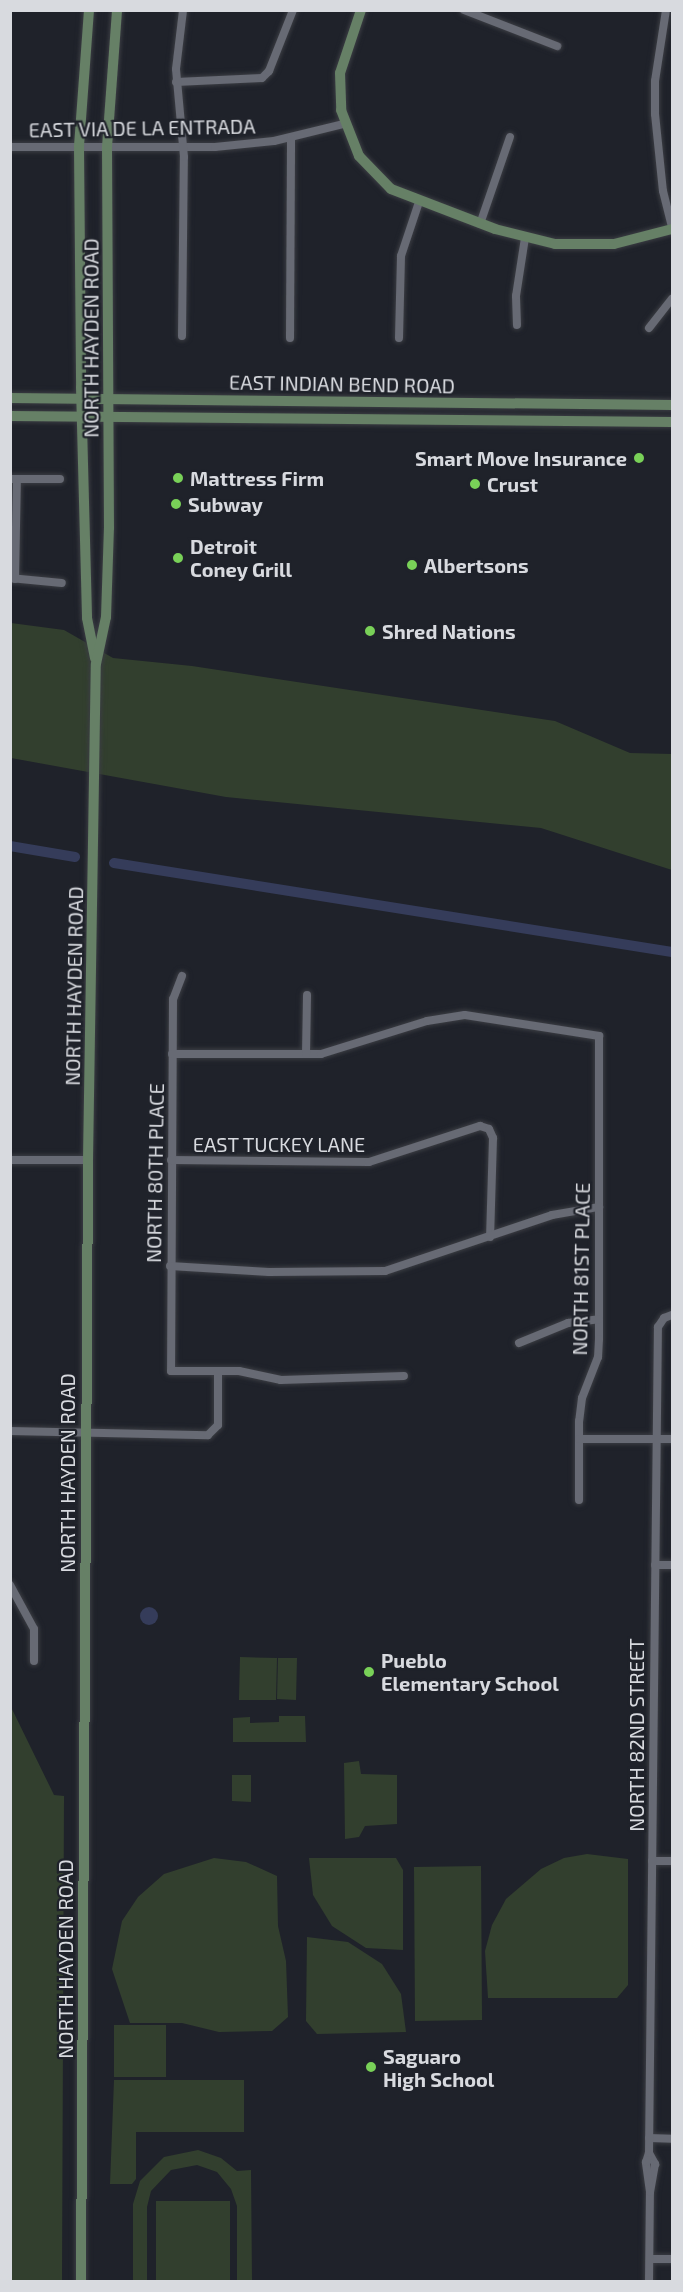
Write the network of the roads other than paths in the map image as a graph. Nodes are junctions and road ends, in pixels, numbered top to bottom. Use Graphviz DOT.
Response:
graph roads {
  1 [pos="90,10"];
  2 [pos="117,10"];
  3 [pos="183,10"];
  4 [pos="293,10"];
  5 [pos="361,10"];
  6 [pos="464,10"];
  7 [pos="666,10"];
  8 [pos="557,46"];
  9 [pos="176,82"];
  10 [pos="343,124"];
  11 [pos="510,137"];
  12 [pos="291,138"];
  13 [pos="10,147"];
  14 [pos="79,147"];
  15 [pos="107,147"];
  16 [pos="182,147"];
  17 [pos="419,202"];
  18 [pos="480,224"];
  19 [pos="672,228"];
  20 [pos="525,238"];
  21 [pos="672,299"];
  22 [pos="517,326"];
  23 [pos="650,328"];
  24 [pos="182,336"];
  25 [pos="290,338"];
  26 [pos="399,338"];
  27 [pos="10,398"];
  28 [pos="81,399"];
  29 [pos="109,399"];
  30 [pos="672,405"];
  31 [pos="10,416"];
  32 [pos="81,417"];
  33 [pos="109,417"];
  34 [pos="672,422"];
  35 [pos="14,479"];
  36 [pos="60,479"];
  37 [pos="13,578"];
  38 [pos="62,583"];
  39 [pos="96,664"];
  40 [pos="182,976"];
  41 [pos="307,995"];
  42 [pos="172,1054"];
  43 [pos="306,1054"];
  44 [pos="10,1160"];
  45 [pos="88,1160"];
  46 [pos="171,1160"];
  47 [pos="599,1208"];
  48 [pos="490,1237"];
  49 [pos="170,1266"];
  50 [pos="672,1315"];
  51 [pos="599,1319"];
  52 [pos="519,1343"];
  53 [pos="218,1371"];
  54 [pos="404,1376"];
  55 [pos="10,1431"];
  56 [pos="85,1433"];
  57 [pos="579,1439"];
  58 [pos="658,1439"];
  59 [pos="672,1439"];
  60 [pos="579,1500"];
  61 [pos="655,1565"];
  62 [pos="672,1565"];
  63 [pos="10,1585"];
  64 [pos="34,1660"];
  65 [pos="652,1861"];
  66 [pos="672,1861"];
  67 [pos="650,2139"];
  68 [pos="672,2139"];
  69 [pos="650,2259"];
  70 [pos="672,2259"];
  71 [pos="81,2282"];
  72 [pos="650,2282"];
  1 -- 14 [label="main road, NORTH HAYDEN ROAD"];
  2 -- 15 [label="main road, NORTH HAYDEN ROAD"];
  3 -- 9 [label="street"];
  4 -- 9 [label="street"];
  5 -- 10 [label="main road"];
  6 -- 8 [label="street"];
  7 -- 19 [label="street"];
  9 -- 16 [label="street"];
  10 -- 12 [label="street, EAST VIA DE LA ENTRADA"];
  10 -- 17 [label="main road"];
  11 -- 18 [label="street"];
  12 -- 16 [label="street, EAST VIA DE LA ENTRADA"];
  12 -- 25 [label="street"];
  13 -- 14 [label="street, EAST VIA DE LA ENTRADA"];
  14 -- 15 [label="street, EAST VIA DE LA ENTRADA"];
  14 -- 28 [label="main road, NORTH HAYDEN ROAD"];
  15 -- 16 [label="street, EAST VIA DE LA ENTRADA"];
  15 -- 29 [label="main road, NORTH HAYDEN ROAD"];
  16 -- 24 [label="street"];
  17 -- 18 [label="main road"];
  17 -- 26 [label="street"];
  18 -- 20 [label="main road"];
  19 -- 20 [label="main road"];
  20 -- 22 [label="street"];
  21 -- 23 [label="street"];
  27 -- 28 [label="main road, EAST INDIAN BEND ROAD"];
  28 -- 29 [label="main road, EAST INDIAN BEND ROAD"];
  28 -- 32 [label="main road, NORTH HAYDEN ROAD"];
  29 -- 30 [label="main road, EAST INDIAN BEND ROAD"];
  29 -- 33 [label="main road, NORTH HAYDEN ROAD"];
  31 -- 32 [label="main road, EAST INDIAN BEND ROAD"];
  32 -- 33 [label="main road, EAST INDIAN BEND ROAD"];
  32 -- 39 [label="main road, NORTH HAYDEN ROAD"];
  33 -- 34 [label="main road, EAST INDIAN BEND ROAD"];
  33 -- 39 [label="main road, NORTH HAYDEN ROAD"];
  35 -- 36 [label="street"];
  35 -- 37 [label="street"];
  37 -- 38 [label="street"];
  39 -- 45 [label="main road, NORTH HAYDEN ROAD"];
  40 -- 42 [label="street, NORTH 80TH PLACE"];
  41 -- 43 [label="street"];
  42 -- 43 [label="street"];
  42 -- 46 [label="street, NORTH 80TH PLACE"];
  43 -- 47 [label="street, NORTH 81ST PLACE"];
  44 -- 45 [label="street"];
  45 -- 56 [label="main road, NORTH HAYDEN ROAD"];
  46 -- 48 [label="street, EAST TUCKEY LANE"];
  46 -- 49 [label="street, NORTH 80TH PLACE"];
  47 -- 48 [label="street"];
  47 -- 51 [label="street, NORTH 81ST PLACE"];
  48 -- 49 [label="street"];
  49 -- 53 [label="street, NORTH 80TH PLACE"];
  50 -- 58 [label="street, NORTH 82ND STREET"];
  51 -- 52 [label="street"];
  51 -- 57 [label="street, NORTH 81ST PLACE"];
  53 -- 54 [label="street"];
  53 -- 56 [label="street"];
  55 -- 56 [label="street"];
  56 -- 71 [label="main road, NORTH HAYDEN ROAD"];
  57 -- 58 [label="street"];
  57 -- 60 [label="street, NORTH 81ST PLACE"];
  58 -- 59 [label="street"];
  58 -- 61 [label="street, NORTH 82ND STREET"];
  61 -- 62 [label="street"];
  61 -- 65 [label="street, NORTH 82ND STREET"];
  63 -- 64 [label="street"];
  65 -- 66 [label="street"];
  65 -- 67 [label="street, NORTH 82ND STREET"];
  67 -- 68 [label="street"];
  67 -- 69 [label="street, NORTH 82ND STREET"];
  69 -- 70 [label="street"];
  69 -- 72 [label="street, NORTH 82ND STREET"];
}
